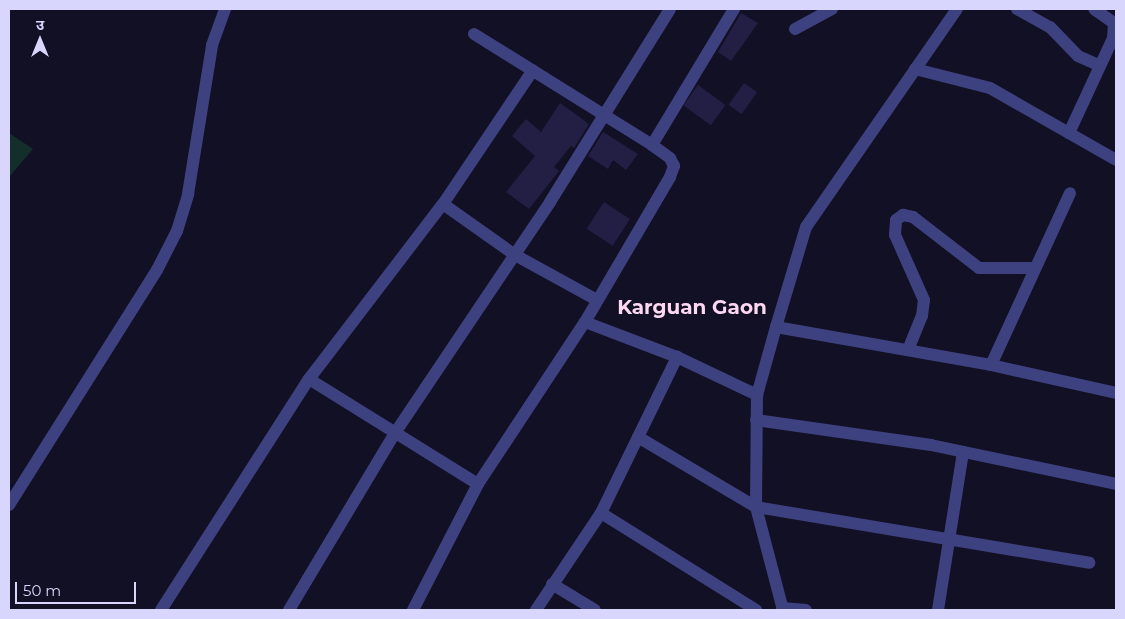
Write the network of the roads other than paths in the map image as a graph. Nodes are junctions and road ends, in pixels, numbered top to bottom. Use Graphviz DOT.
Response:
graph roads {
  1 [pos="225,9"];
  2 [pos="670,9"];
  3 [pos="734,9"];
  4 [pos="832,9"];
  5 [pos="957,9"];
  6 [pos="1017,9"];
  7 [pos="1094,9"];
  8 [pos="795,29"];
  9 [pos="474,34"];
  10 [pos="1100,66"];
  11 [pos="915,69"];
  12 [pos="533,70"];
  13 [pos="605,114"];
  14 [pos="1069,133"];
  15 [pos="652,145"];
  16 [pos="1116,160"];
  17 [pos="1070,192"];
  18 [pos="443,204"];
  19 [pos="515,255"];
  20 [pos="1036,268"];
  21 [pos="597,300"];
  22 [pos="584,322"];
  23 [pos="776,327"];
  24 [pos="908,350"];
  25 [pos="677,357"];
  26 [pos="991,365"];
  27 [pos="309,380"];
  28 [pos="1116,394"];
  29 [pos="757,395"];
  30 [pos="756,420"];
  31 [pos="395,433"];
  32 [pos="638,437"];
  33 [pos="963,452"];
  34 [pos="478,484"];
  35 [pos="1116,484"];
  36 [pos="9,505"];
  37 [pos="756,507"];
  38 [pos="601,513"];
  39 [pos="950,540"];
  40 [pos="1089,564"];
  41 [pos="552,584"];
  42 [pos="783,609"];
  43 [pos="161,610"];
  44 [pos="289,610"];
  45 [pos="413,610"];
  46 [pos="536,610"];
  47 [pos="595,610"];
  48 [pos="756,610"];
  49 [pos="806,610"];
  50 [pos="938,610"];
  1 -- 36 [label="street"];
  2 -- 13 [label="street"];
  3 -- 15 [label="street"];
  4 -- 8 [label="street"];
  5 -- 11 [label="street"];
  6 -- 10 [label="street"];
  7 -- 10 [label="street"];
  9 -- 12 [label="street"];
  10 -- 14 [label="street"];
  11 -- 14 [label="street"];
  11 -- 23 [label="street"];
  12 -- 13 [label="street"];
  12 -- 18 [label="street"];
  13 -- 15 [label="street"];
  13 -- 19 [label="street"];
  14 -- 16 [label="street"];
  15 -- 21 [label="street"];
  17 -- 20 [label="street"];
  18 -- 19 [label="street"];
  18 -- 27 [label="street"];
  19 -- 21 [label="street"];
  19 -- 31 [label="street"];
  20 -- 24 [label="street"];
  20 -- 26 [label="street"];
  21 -- 22 [label="street"];
  22 -- 25 [label="street"];
  22 -- 34 [label="street"];
  23 -- 24 [label="street"];
  23 -- 29 [label="street"];
  24 -- 26 [label="street"];
  25 -- 29 [label="street"];
  25 -- 32 [label="street"];
  26 -- 28 [label="street"];
  27 -- 31 [label="street"];
  27 -- 43 [label="street"];
  29 -- 30 [label="street"];
  30 -- 33 [label="street"];
  30 -- 37 [label="street"];
  31 -- 34 [label="street"];
  31 -- 44 [label="street"];
  32 -- 37 [label="street"];
  32 -- 38 [label="street"];
  33 -- 35 [label="street"];
  33 -- 39 [label="street"];
  34 -- 45 [label="street"];
  37 -- 39 [label="street"];
  37 -- 42 [label="street"];
  38 -- 41 [label="street"];
  38 -- 48 [label="street"];
  39 -- 40 [label="street"];
  39 -- 50 [label="street"];
  41 -- 46 [label="street"];
  41 -- 47 [label="street"];
  42 -- 49 [label="street"];
}
